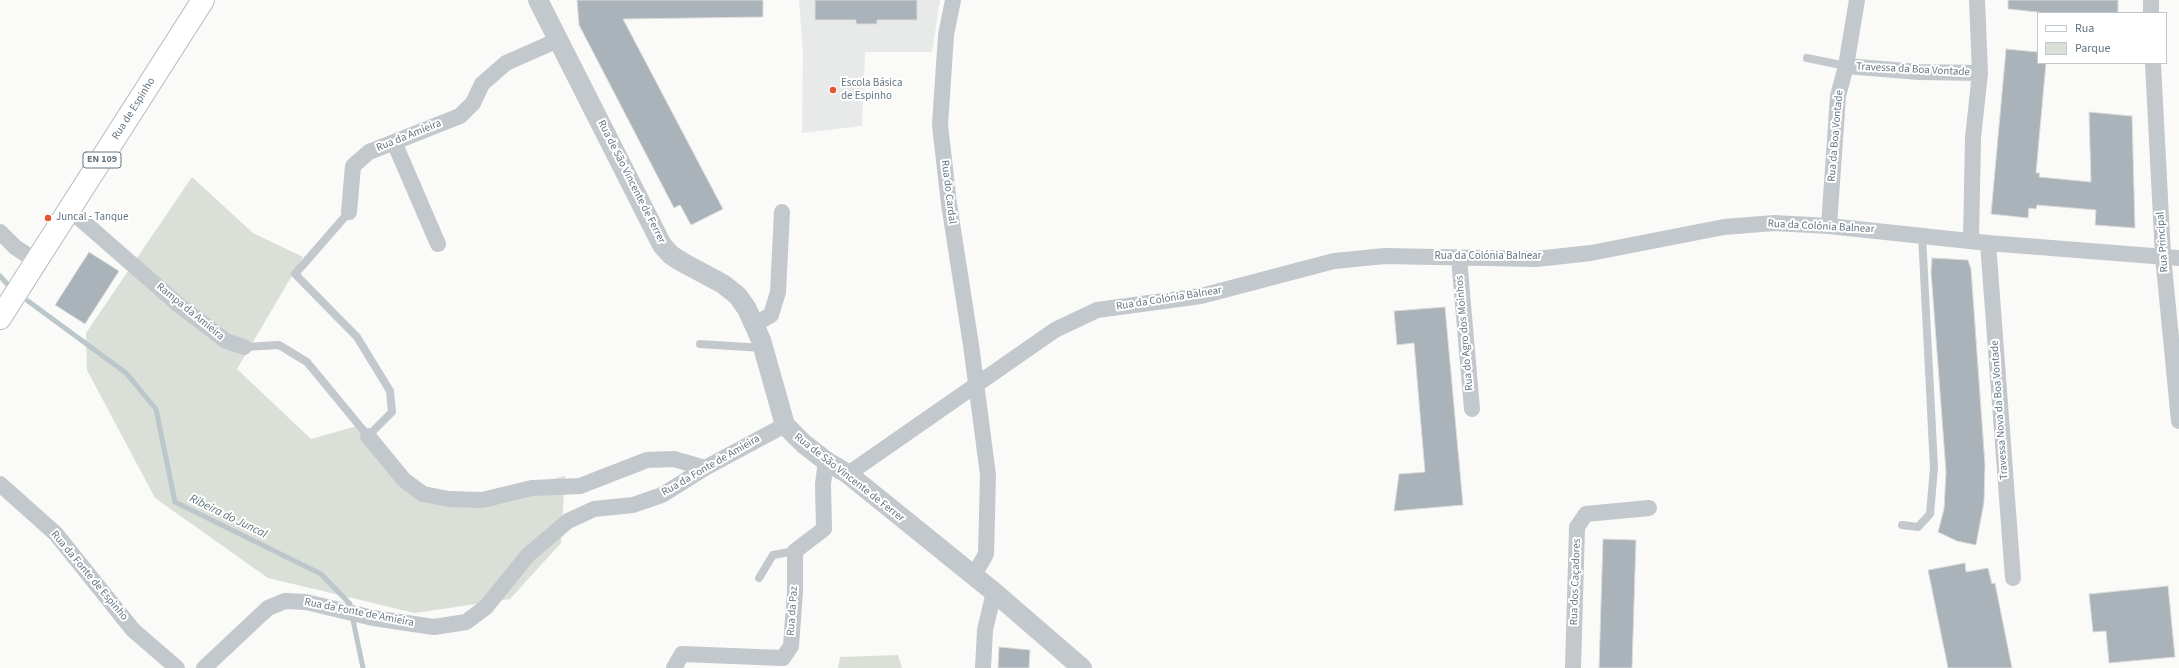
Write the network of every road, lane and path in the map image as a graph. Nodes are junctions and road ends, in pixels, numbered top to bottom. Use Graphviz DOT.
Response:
graph roads {
  1 [pos="203,0"];
  2 [pos="538,0"];
  3 [pos="953,0"];
  4 [pos="1857,0"];
  5 [pos="1977,0"];
  6 [pos="2150,0"];
  7 [pos="2151,12"];
  8 [pos="558,40"];
  9 [pos="1807,58"];
  10 [pos="2153,64"];
  11 [pos="1846,66"];
  12 [pos="1980,73"];
  13 [pos="394,142"];
  14 [pos="70,210"];
  15 [pos="349,212"];
  16 [pos="782,212"];
  17 [pos="1829,226"];
  18 [pos="0,232"];
  19 [pos="1922,235"];
  20 [pos="1971,240"];
  21 [pos="1988,243"];
  22 [pos="438,244"];
  23 [pos="2163,256"];
  24 [pos="1458,258"];
  25 [pos="2179,258"];
  26 [pos="36,262"];
  27 [pos="0,318"];
  28 [pos="755,324"];
  29 [pos="700,344"];
  30 [pos="244,347"];
  31 [pos="763,348"];
  32 [pos="975,384"];
  33 [pos="1472,409"];
  34 [pos="2179,421"];
  35 [pos="785,425"];
  36 [pos="368,436"];
  37 [pos="826,461"];
  38 [pos="705,468"];
  39 [pos="848,474"];
  40 [pos="0,484"];
  41 [pos="1649,508"];
  42 [pos="1902,525"];
  43 [pos="795,550"];
  44 [pos="973,577"];
  45 [pos="759,578"];
  46 [pos="2013,578"];
  47 [pos="994,592"];
  48 [pos="177,668"];
  49 [pos="204,668"];
  50 [pos="674,668"];
  51 [pos="983,668"];
  52 [pos="1082,668"];
  53 [pos="1573,668"];
  1 -- 14 [label="main road, Rua de Espinho / EN 109"];
  2 -- 8 [label="street, Rua de São Vincente de Ferrer"];
  3 -- 32 [label="street, Rua do Cardal"];
  4 -- 11 [label="street, Rua da Boa Vontade"];
  5 -- 12 [label="street"];
  6 -- 7 [label="street"];
  8 -- 13 [label="street, Rua da Amieira"];
  8 -- 28 [label="street, Rua de São Vincente de Ferrer"];
  9 -- 11 [label="lane"];
  10 -- 23 [label="street, Rua Principal"];
  11 -- 12 [label="street, Travessa da Boa Vontade"];
  11 -- 17 [label="street, Rua da Boa Vontade"];
  12 -- 20 [label="street"];
  13 -- 15 [label="street, Rua da Amieira"];
  13 -- 22 [label="street"];
  14 -- 26 [label="main road, Rua de Espinho / EN 109"];
  14 -- 30 [label="street, Rampa da Amieira"];
  15 -- 36 [label="lane, Rua da Amieira"];
  16 -- 28 [label="street"];
  17 -- 19 [label="street, Rua da Colónia Balnear"];
  17 -- 24 [label="street, Rua da Colónia Balnear"];
  18 -- 26 [label="street"];
  19 -- 20 [label="street, Rua da Colónia Balnear"];
  19 -- 42 [label="lane"];
  20 -- 21 [label="street, Rua da Colónia Balnear"];
  21 -- 23 [label="street, Rua da Colónia Balnear"];
  21 -- 46 [label="street, Travessa Nova da Boa Vontade"];
  23 -- 25 [label="street, Rua da Colónia Balnear"];
  23 -- 34 [label="street, Rua Principal"];
  24 -- 32 [label="street, Rua da Colónia Balnear"];
  24 -- 33 [label="street, Rua do Agro dos Moinhos"];
  26 -- 27 [label="main road, Rua de Espinho / EN 109"];
  28 -- 31 [label="street, Rua de São Vincente de Ferrer"];
  29 -- 31 [label="lane"];
  30 -- 36 [label="lane, Rampa da Amieira"];
  31 -- 35 [label="street, Rua de São Vincente de Ferrer"];
  32 -- 39 [label="street, Rua da Colónia Balnear"];
  32 -- 44 [label="street, Rua do Cardal"];
  35 -- 37 [label="street, Rua de São Vincente de Ferrer"];
  35 -- 38 [label="street, Rua da Fonte de Amieira"];
  36 -- 38 [label="street"];
  37 -- 39 [label="street, Rua de São Vincente de Ferrer"];
  37 -- 43 [label="street"];
  38 -- 49 [label="street, Rua da Fonte de Amieira"];
  39 -- 44 [label="street, Rua de São Vincente de Ferrer"];
  40 -- 48 [label="street, Rua da Fonte de Espinho"];
  41 -- 53 [label="street, Rua dos Caçadores"];
  43 -- 45 [label="lane"];
  43 -- 50 [label="street, Rua da Paz"];
  44 -- 47 [label="street, Rua de São Vincente de Ferrer"];
  47 -- 51 [label="street"];
  47 -- 52 [label="street, Rua de São Vincente de Ferrer"];
}
